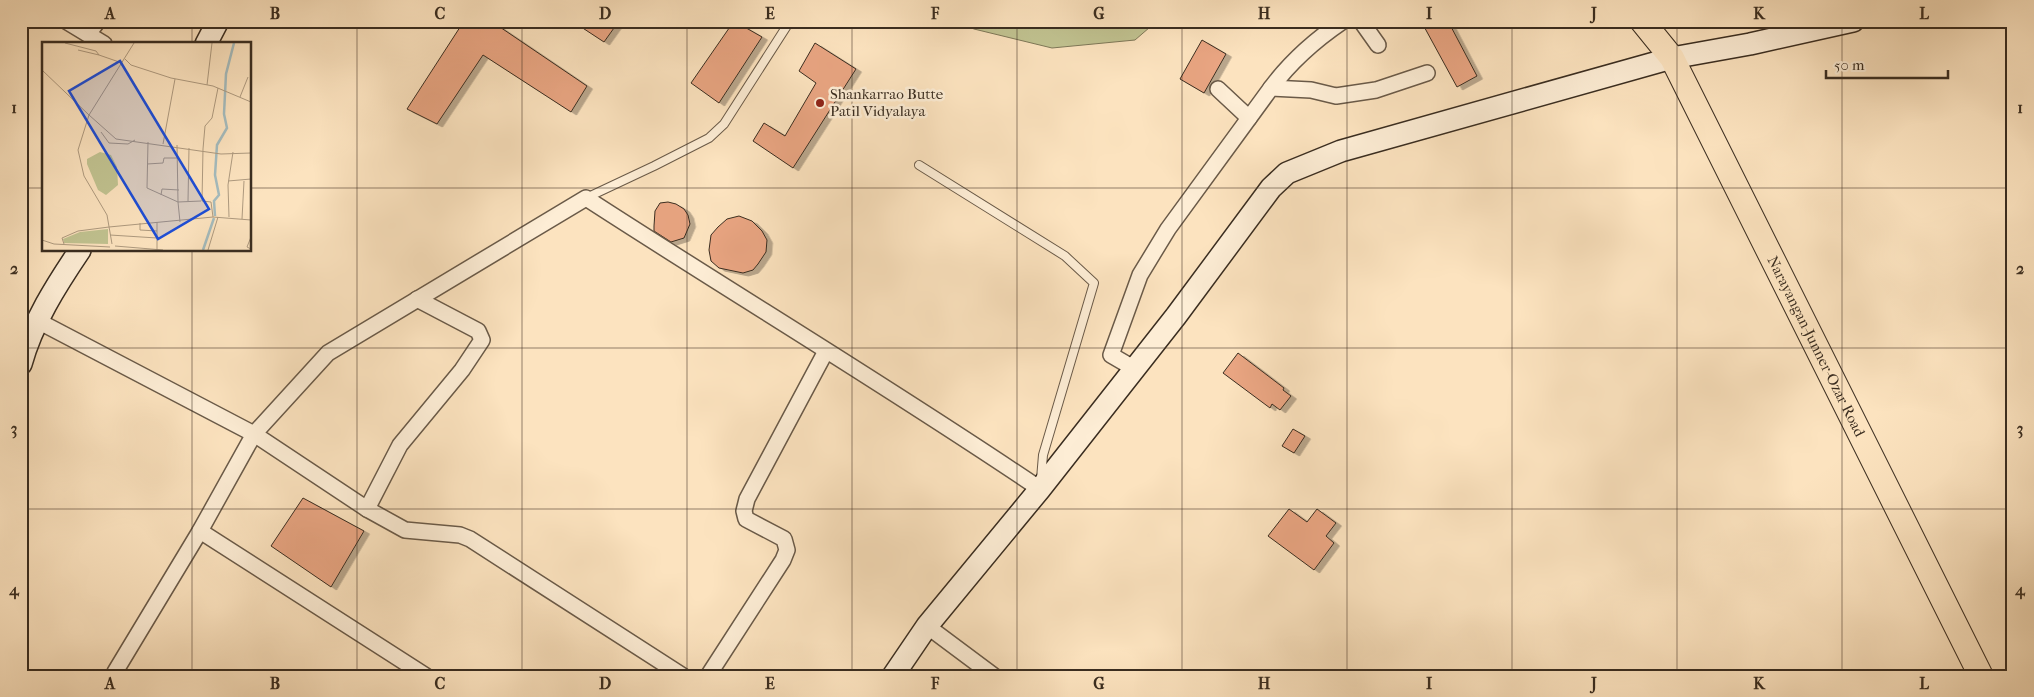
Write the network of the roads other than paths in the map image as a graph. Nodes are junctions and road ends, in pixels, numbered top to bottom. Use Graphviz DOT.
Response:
graph roads {
  1 [pos="66,21"];
  2 [pos="98,21"];
  3 [pos="218,21"];
  4 [pos="790,21"];
  5 [pos="1343,21"];
  6 [pos="1360,21"];
  7 [pos="1642,21"];
  8 [pos="1853,21"];
  9 [pos="88,34"];
  10 [pos="101,42"];
  11 [pos="207,42"];
  12 [pos="1378,45"];
  13 [pos="1672,58"];
  14 [pos="1427,73"];
  15 [pos="1271,88"];
  16 [pos="1218,89"];
  17 [pos="1249,118"];
  18 [pos="919,165"];
  19 [pos="586,198"];
  20 [pos="79,251"];
  21 [pos="417,299"];
  22 [pos="38,321"];
  23 [pos="826,351"];
  24 [pos="21,364"];
  25 [pos="1135,369"];
  26 [pos="254,434"];
  27 [pos="1040,489"];
  28 [pos="367,509"];
  29 [pos="200,531"];
  30 [pos="927,626"];
  31 [pos="116,674"];
  32 [pos="426,676"];
  33 [pos="683,676"];
  34 [pos="708,676"];
  35 [pos="892,676"];
  36 [pos="994,676"];
  37 [pos="1982,676"];
  1 -- 9 [label="street"];
  2 -- 9 [label="street"];
  3 -- 11 [label="street"];
  4 -- 19 [label="lane"];
  5 -- 15 [label="street"];
  6 -- 12 [label="street"];
  7 -- 13 [label="main road, Narayangan-Junner-Ozar Road"];
  8 -- 13 [label="street"];
  9 -- 10 [label="street"];
  13 -- 25 [label="street"];
  13 -- 37 [label="main road, Narayangan-Junner-Ozar Road"];
  14 -- 15 [label="street"];
  15 -- 17 [label="street"];
  16 -- 17 [label="street"];
  17 -- 25 [label="street"];
  18 -- 27 [label="lane"];
  19 -- 21 [label="street"];
  19 -- 23 [label="street"];
  20 -- 22 [label="street"];
  21 -- 26 [label="street"];
  21 -- 28 [label="street"];
  22 -- 24 [label="street"];
  22 -- 26 [label="street"];
  23 -- 27 [label="street"];
  23 -- 34 [label="street"];
  25 -- 27 [label="street"];
  26 -- 28 [label="street"];
  26 -- 29 [label="street"];
  27 -- 30 [label="street"];
  28 -- 33 [label="street"];
  29 -- 31 [label="street"];
  29 -- 32 [label="street"];
  30 -- 35 [label="street"];
  30 -- 36 [label="street"];
}
